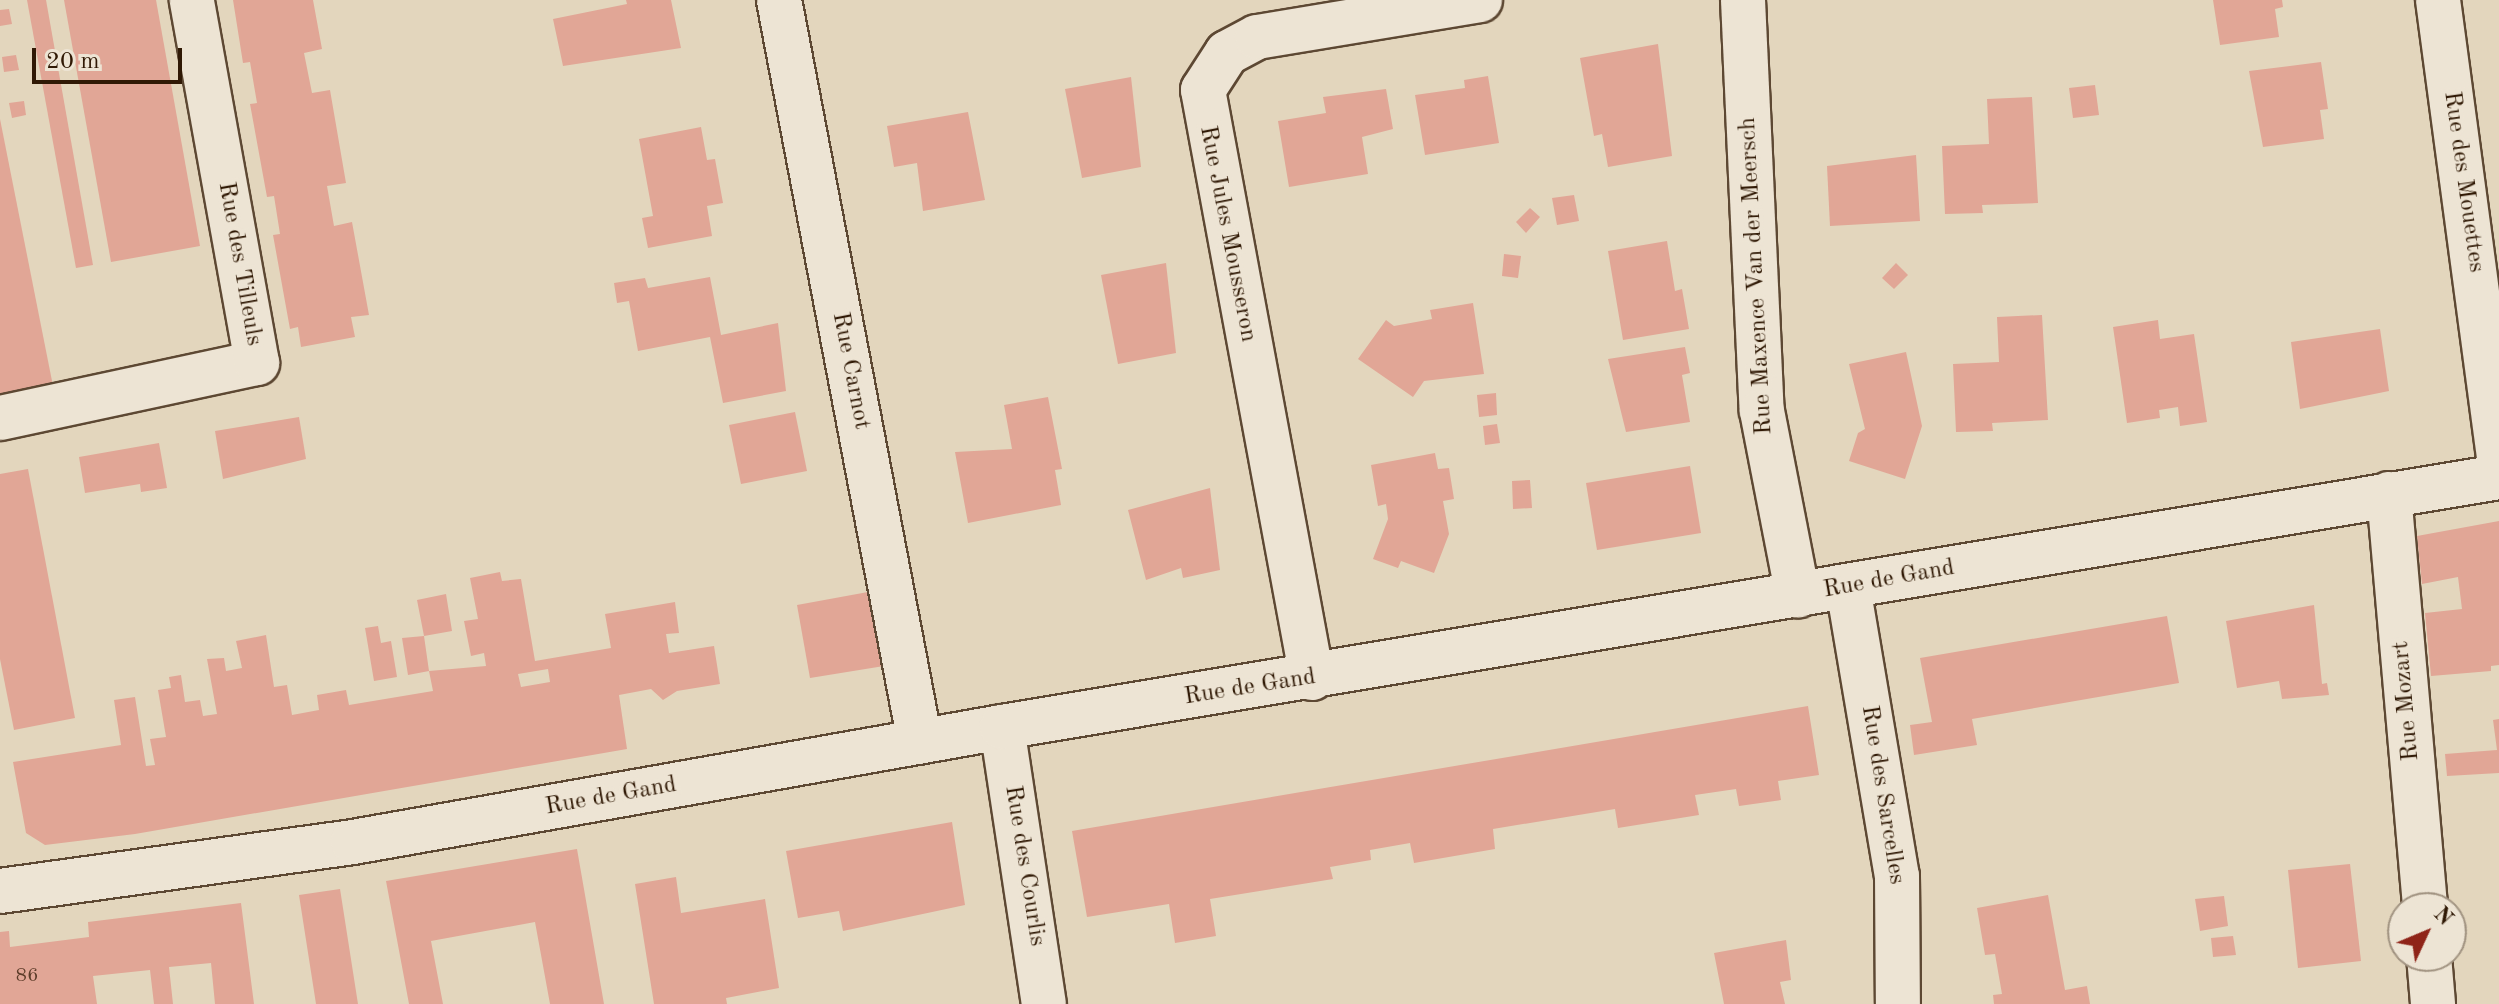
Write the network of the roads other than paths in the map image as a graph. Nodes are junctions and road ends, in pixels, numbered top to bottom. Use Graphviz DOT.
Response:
graph roads {
  1 [pos="192,0"];
  2 [pos="779,0"];
  3 [pos="1480,0"];
  4 [pos="1743,0"];
  5 [pos="2438,0"];
  6 [pos="0,418"];
  7 [pos="2499,459"];
  8 [pos="2499,477"];
  9 [pos="2389,494"];
  10 [pos="1848,587"];
  11 [pos="1798,596"];
  12 [pos="1312,678"];
  13 [pos="1002,727"];
  14 [pos="920,742"];
  15 [pos="1,886"];
  16 [pos="2424,892"];
  17 [pos="2430,972"];
  18 [pos="1044,1004"];
  19 [pos="1898,1004"];
  20 [pos="2433,1004"];
  1 -- 6 [label="street, Rue des Tilleuls"];
  2 -- 14 [label="street, Rue Carnot"];
  3 -- 12 [label="street, Rue Jules Mousseron"];
  4 -- 11 [label="street, Rue Maxence Van der Meersch"];
  5 -- 7 [label="street, Rue des Mouettes"];
  8 -- 9 [label="street, Rue de Gand"];
  9 -- 10 [label="street, Rue de Gand"];
  9 -- 16 [label="street, Rue Mozart"];
  10 -- 11 [label="street, Rue de Gand"];
  10 -- 19 [label="street, Rue des Sarcelles"];
  11 -- 12 [label="street, Rue de Gand"];
  12 -- 13 [label="street, Rue de Gand"];
  13 -- 14 [label="street, Rue de Gand"];
  13 -- 18 [label="street, Rue des Courlis"];
  14 -- 15 [label="street, Rue de Gand"];
  17 -- 20 [label="street"];
}
